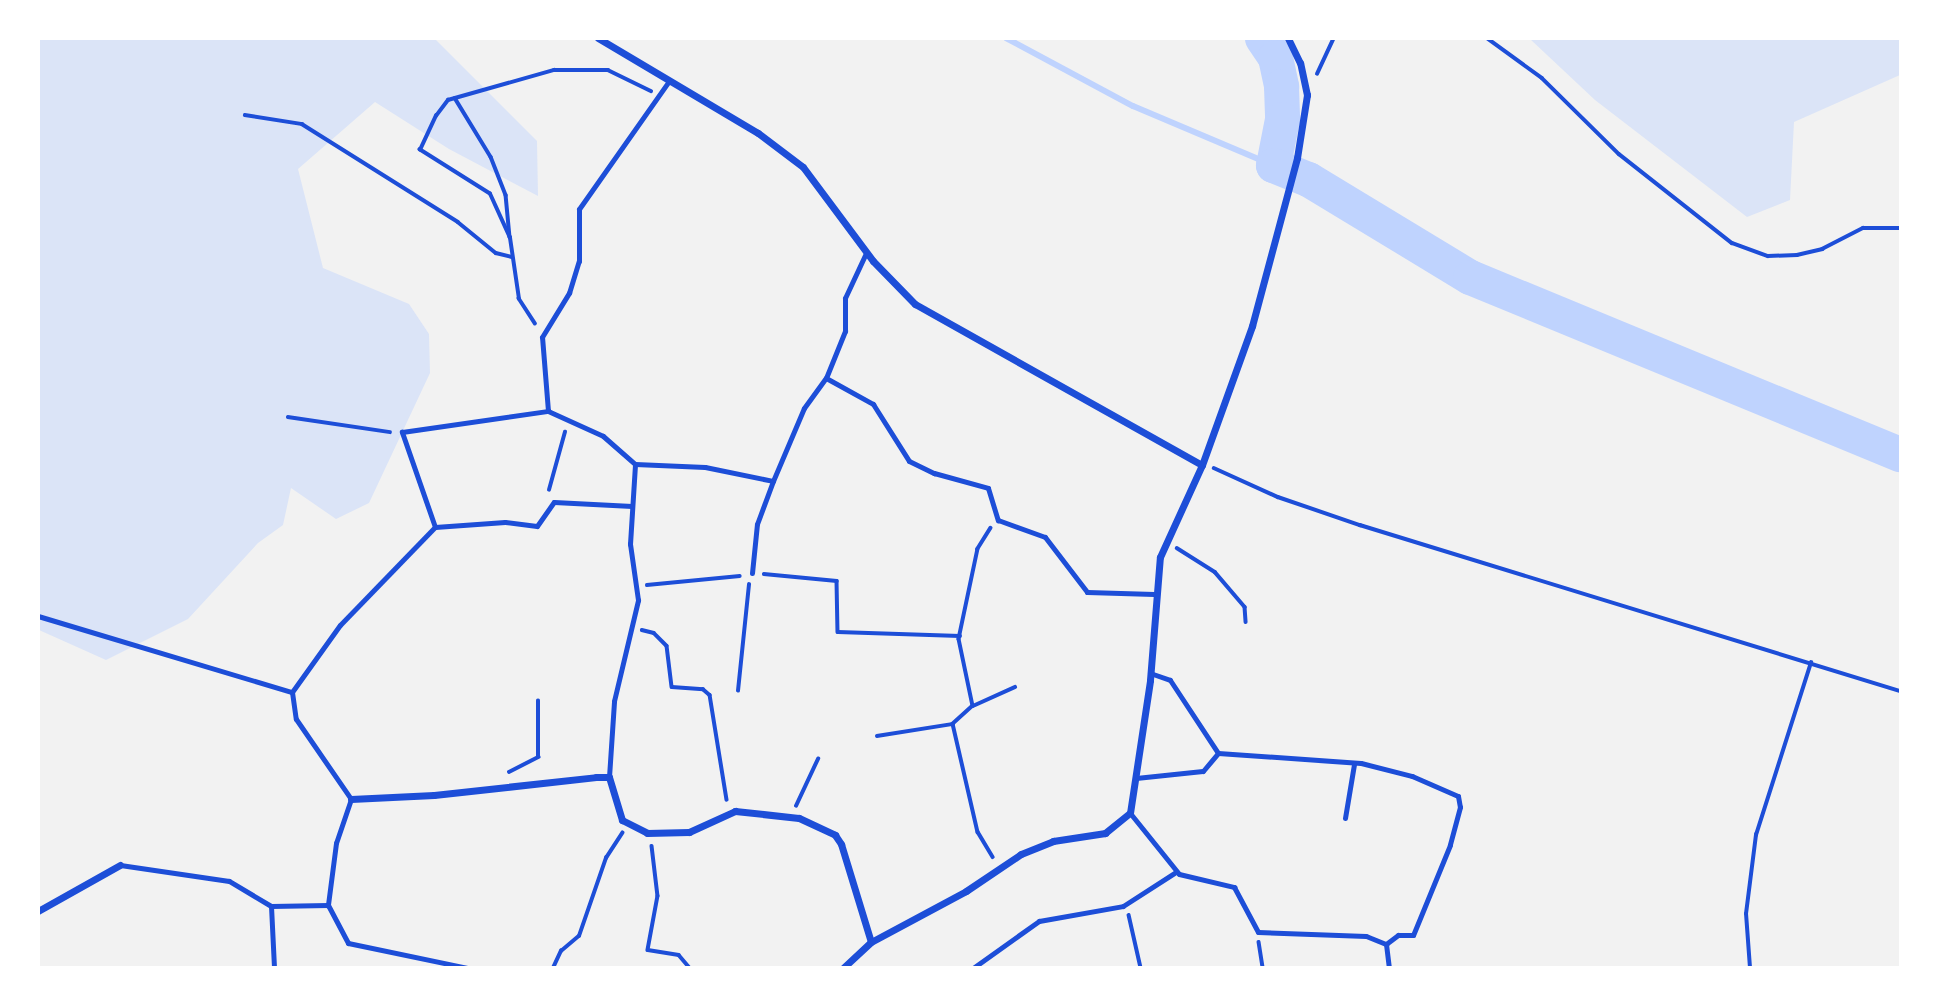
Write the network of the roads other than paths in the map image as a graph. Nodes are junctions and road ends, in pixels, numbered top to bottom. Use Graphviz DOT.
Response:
graph roads {
  1 [pos="598,38"];
  2 [pos="1288,38"];
  3 [pos="669,81"];
  4 [pos="866,253"];
  5 [pos="826,378"];
  6 [pos="548,411"];
  7 [pos="635,464"];
  8 [pos="1202,464"];
  9 [pos="773,481"];
  10 [pos="632,506"];
  11 [pos="435,527"];
  12 [pos="752,573"];
  13 [pos="1154,594"];
  14 [pos="38,616"];
  15 [pos="1150,673"];
  16 [pos="292,692"];
  17 [pos="1218,753"];
  18 [pos="1353,764"];
  19 [pos="609,777"];
  20 [pos="1136,778"];
  21 [pos="351,799"];
  22 [pos="1130,813"];
  23 [pos="1345,818"];
  24 [pos="120,864"];
  25 [pos="1176,872"];
  26 [pos="328,905"];
  27 [pos="271,906"];
  28 [pos="38,911"];
  29 [pos="871,942"];
  30 [pos="1386,944"];
  31 [pos="274,968"];
  32 [pos="468,968"];
  33 [pos="843,968"];
  34 [pos="973,968"];
  35 [pos="1389,968"];
  1 -- 3 [label="street"];
  2 -- 8 [label="street"];
  3 -- 4 [label="street"];
  3 -- 6 [label="lane"];
  4 -- 5 [label="lane"];
  4 -- 8 [label="street"];
  5 -- 9 [label="lane"];
  5 -- 13 [label="lane"];
  6 -- 7 [label="lane"];
  6 -- 11 [label="lane"];
  7 -- 9 [label="lane"];
  7 -- 10 [label="lane"];
  8 -- 13 [label="street"];
  9 -- 12 [label="lane"];
  10 -- 11 [label="lane"];
  10 -- 19 [label="lane"];
  11 -- 16 [label="lane"];
  13 -- 15 [label="street"];
  14 -- 16 [label="lane"];
  15 -- 17 [label="lane"];
  15 -- 20 [label="street"];
  16 -- 21 [label="lane"];
  17 -- 18 [label="lane"];
  17 -- 20 [label="lane"];
  18 -- 23 [label="lane"];
  18 -- 30 [label="lane"];
  19 -- 21 [label="street"];
  19 -- 29 [label="street"];
  20 -- 22 [label="street"];
  21 -- 26 [label="lane"];
  22 -- 25 [label="lane"];
  22 -- 29 [label="street"];
  24 -- 27 [label="lane"];
  24 -- 28 [label="street"];
  25 -- 30 [label="lane"];
  25 -- 34 [label="lane"];
  26 -- 27 [label="lane"];
  26 -- 32 [label="lane"];
  27 -- 31 [label="lane"];
  29 -- 33 [label="street"];
  30 -- 35 [label="lane"];
}
